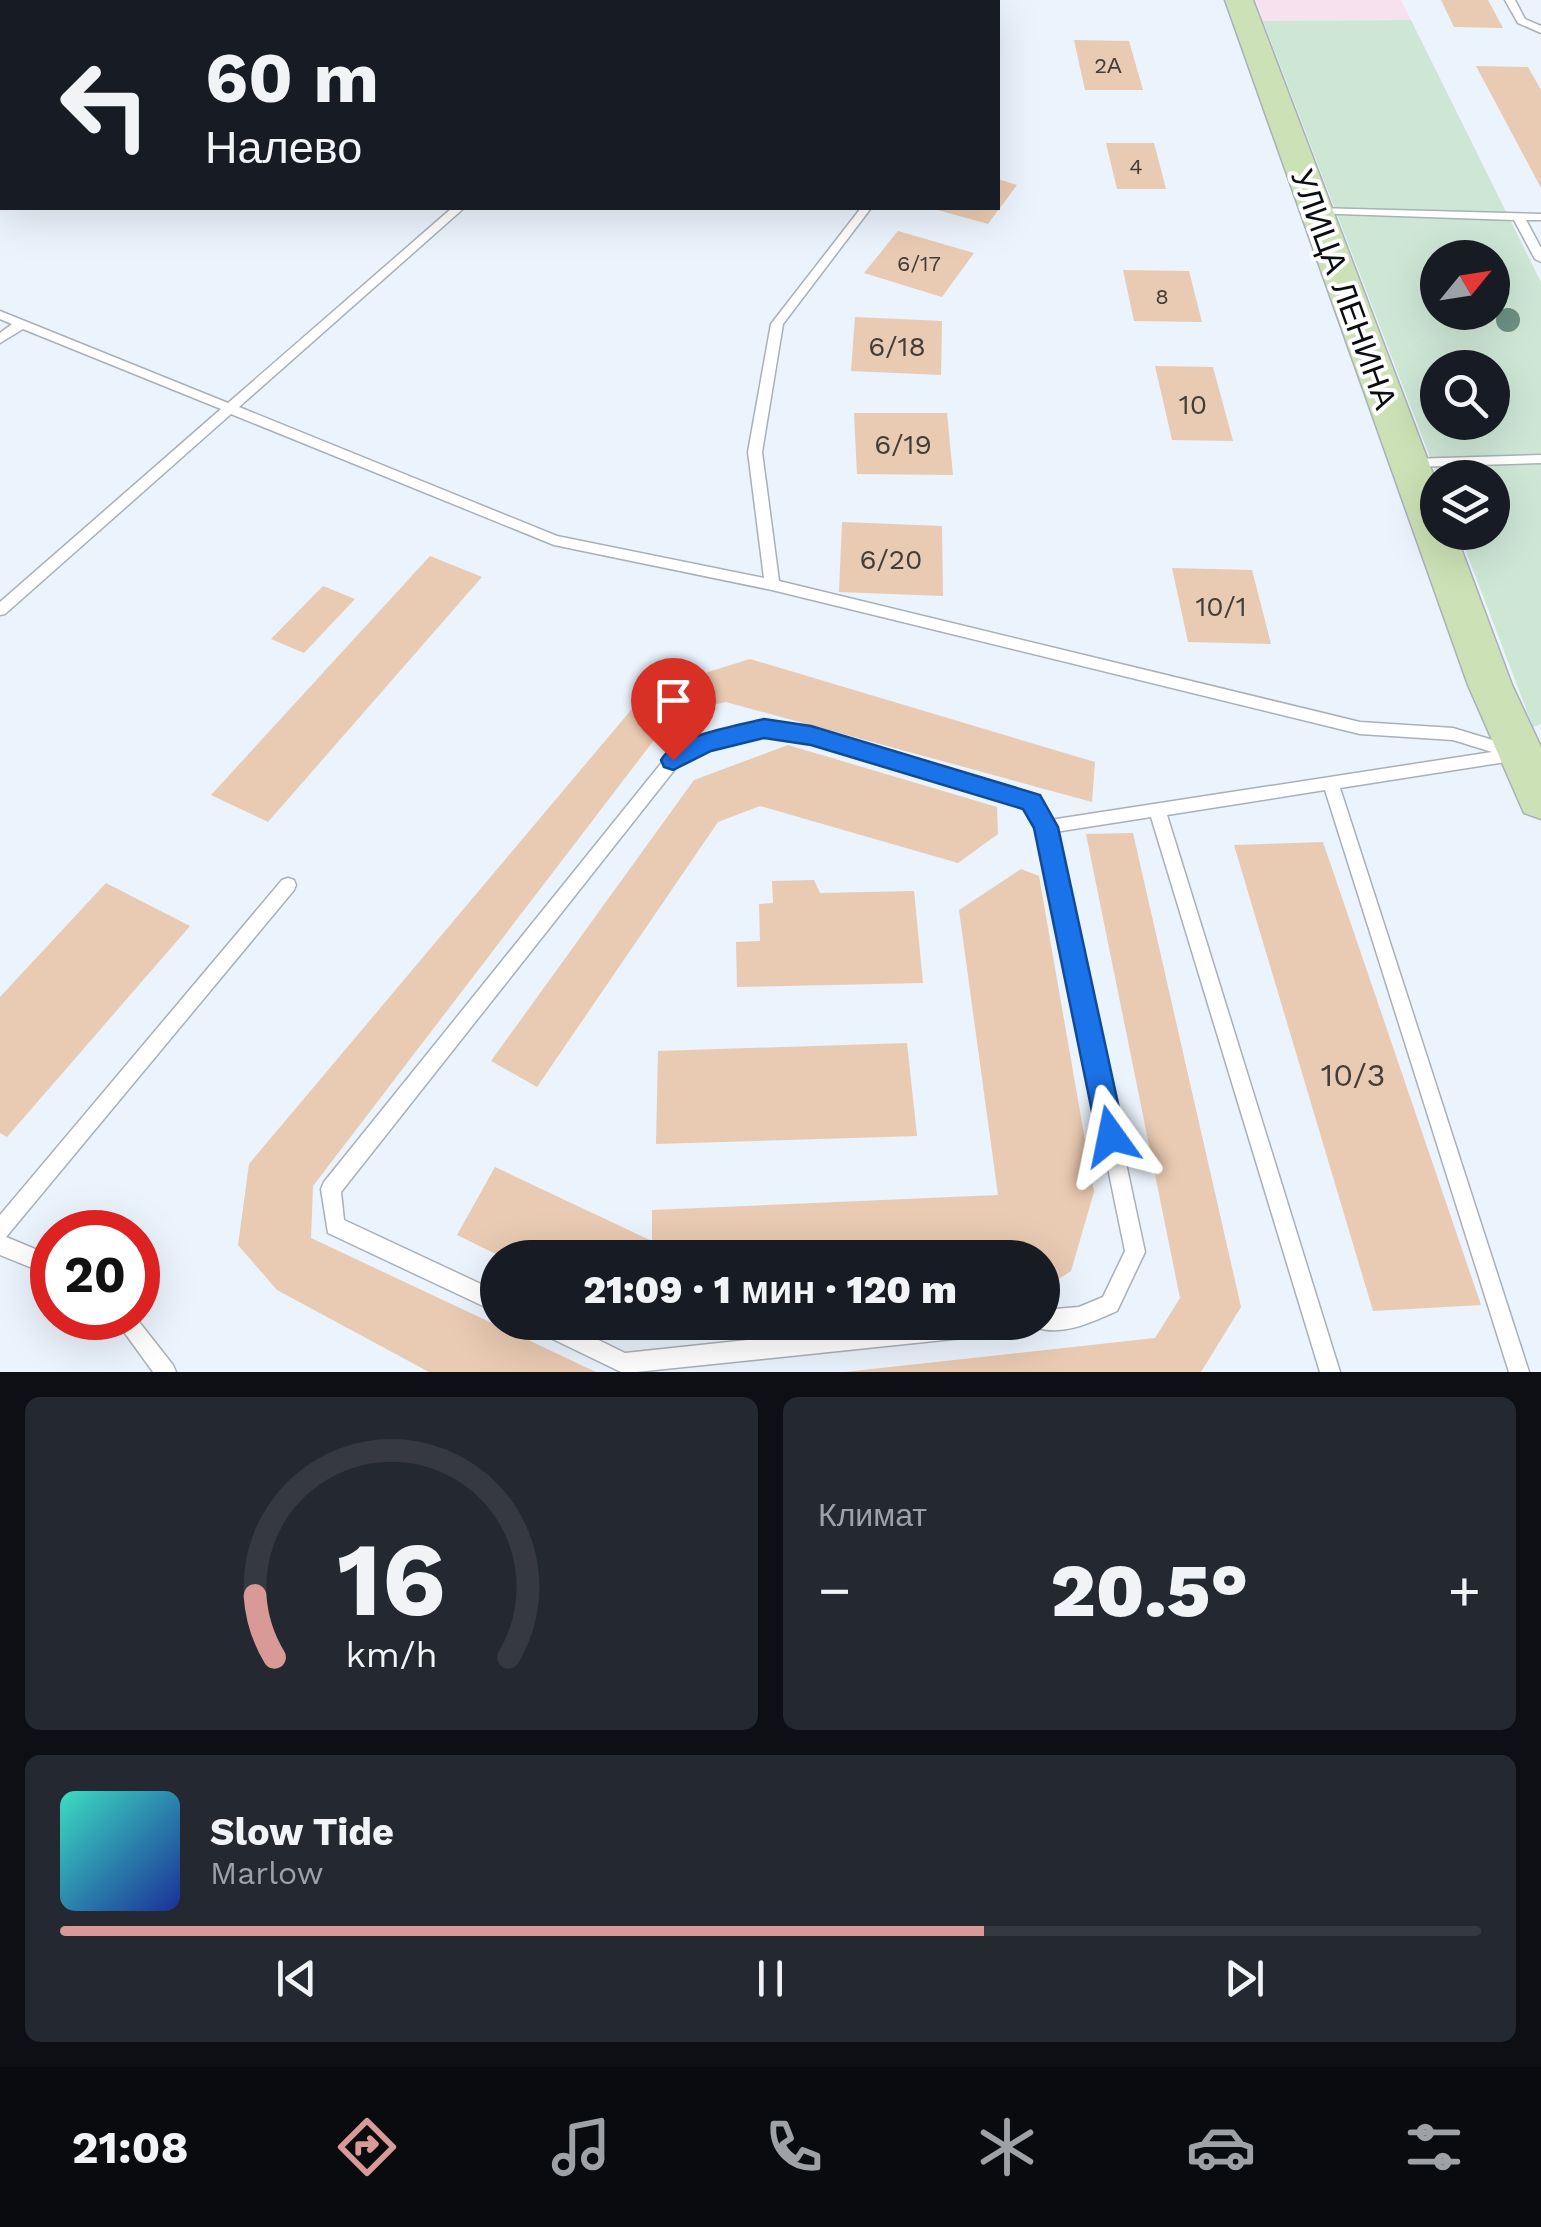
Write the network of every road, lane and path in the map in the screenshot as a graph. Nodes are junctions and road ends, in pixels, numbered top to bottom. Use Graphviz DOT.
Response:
graph roads {
  1 [pos="1239,0"];
  2 [pos="1510,0"];
  3 [pos="1541,30"];
  4 [pos="456,210"];
  5 [pos="864,210"];
  6 [pos="1315,211"];
  7 [pos="1518,216"];
  8 [pos="1541,217"];
  9 [pos="1541,259"];
  10 [pos="0,315"];
  11 [pos="22,324"];
  12 [pos="0,339"];
  13 [pos="230,406"];
  14 [pos="1541,459"];
  15 [pos="1408,463"];
  16 [pos="772,585"];
  17 [pos="0,610"];
  18 [pos="1530,749"];
  19 [pos="1331,784"];
  20 [pos="1541,799"];
  21 [pos="1157,810"];
  22 [pos="1046,827"];
  23 [pos="288,885"];
  24 [pos="0,1230"];
  25 [pos="0,1245"];
  26 [pos="30,1257"];
  27 [pos="480,1294"];
  28 [pos="1060,1318"];
  29 [pos="141,1340"];
  30 [pos="577,1340"];
  31 [pos="842,1340"];
  32 [pos="166,1372"];
  33 [pos="1330,1372"];
  34 [pos="1518,1372"];
  1 -- 6 [label="street, УЛИЦА ЛЕНИНА"];
  2 -- 3 [label="lane"];
  4 -- 13 [label="lane"];
  5 -- 16 [label="lane"];
  6 -- 7 [label="lane"];
  6 -- 15 [label="street, УЛИЦА ЛЕНИНА"];
  7 -- 8 [label="lane"];
  7 -- 9 [label="lane"];
  10 -- 11 [label="lane"];
  11 -- 12 [label="lane"];
  11 -- 13 [label="lane"];
  13 -- 16 [label="lane"];
  13 -- 17 [label="lane"];
  14 -- 15 [label="lane"];
  15 -- 18 [label="street, УЛИЦА ЛЕНИНА"];
  16 -- 18 [label="lane"];
  18 -- 19 [label="lane"];
  18 -- 20 [label="street, УЛИЦА ЛЕНИНА"];
  19 -- 21 [label="lane"];
  19 -- 34 [label="lane"];
  21 -- 22 [label="lane"];
  21 -- 33 [label="lane"];
  22 -- 27 [label="lane"];
  22 -- 28 [label="lane"];
  23 -- 24 [label="lane"];
  25 -- 26 [label="lane"];
  29 -- 32 [label="lane"];
  30 -- 31 [label="lane"];
}
